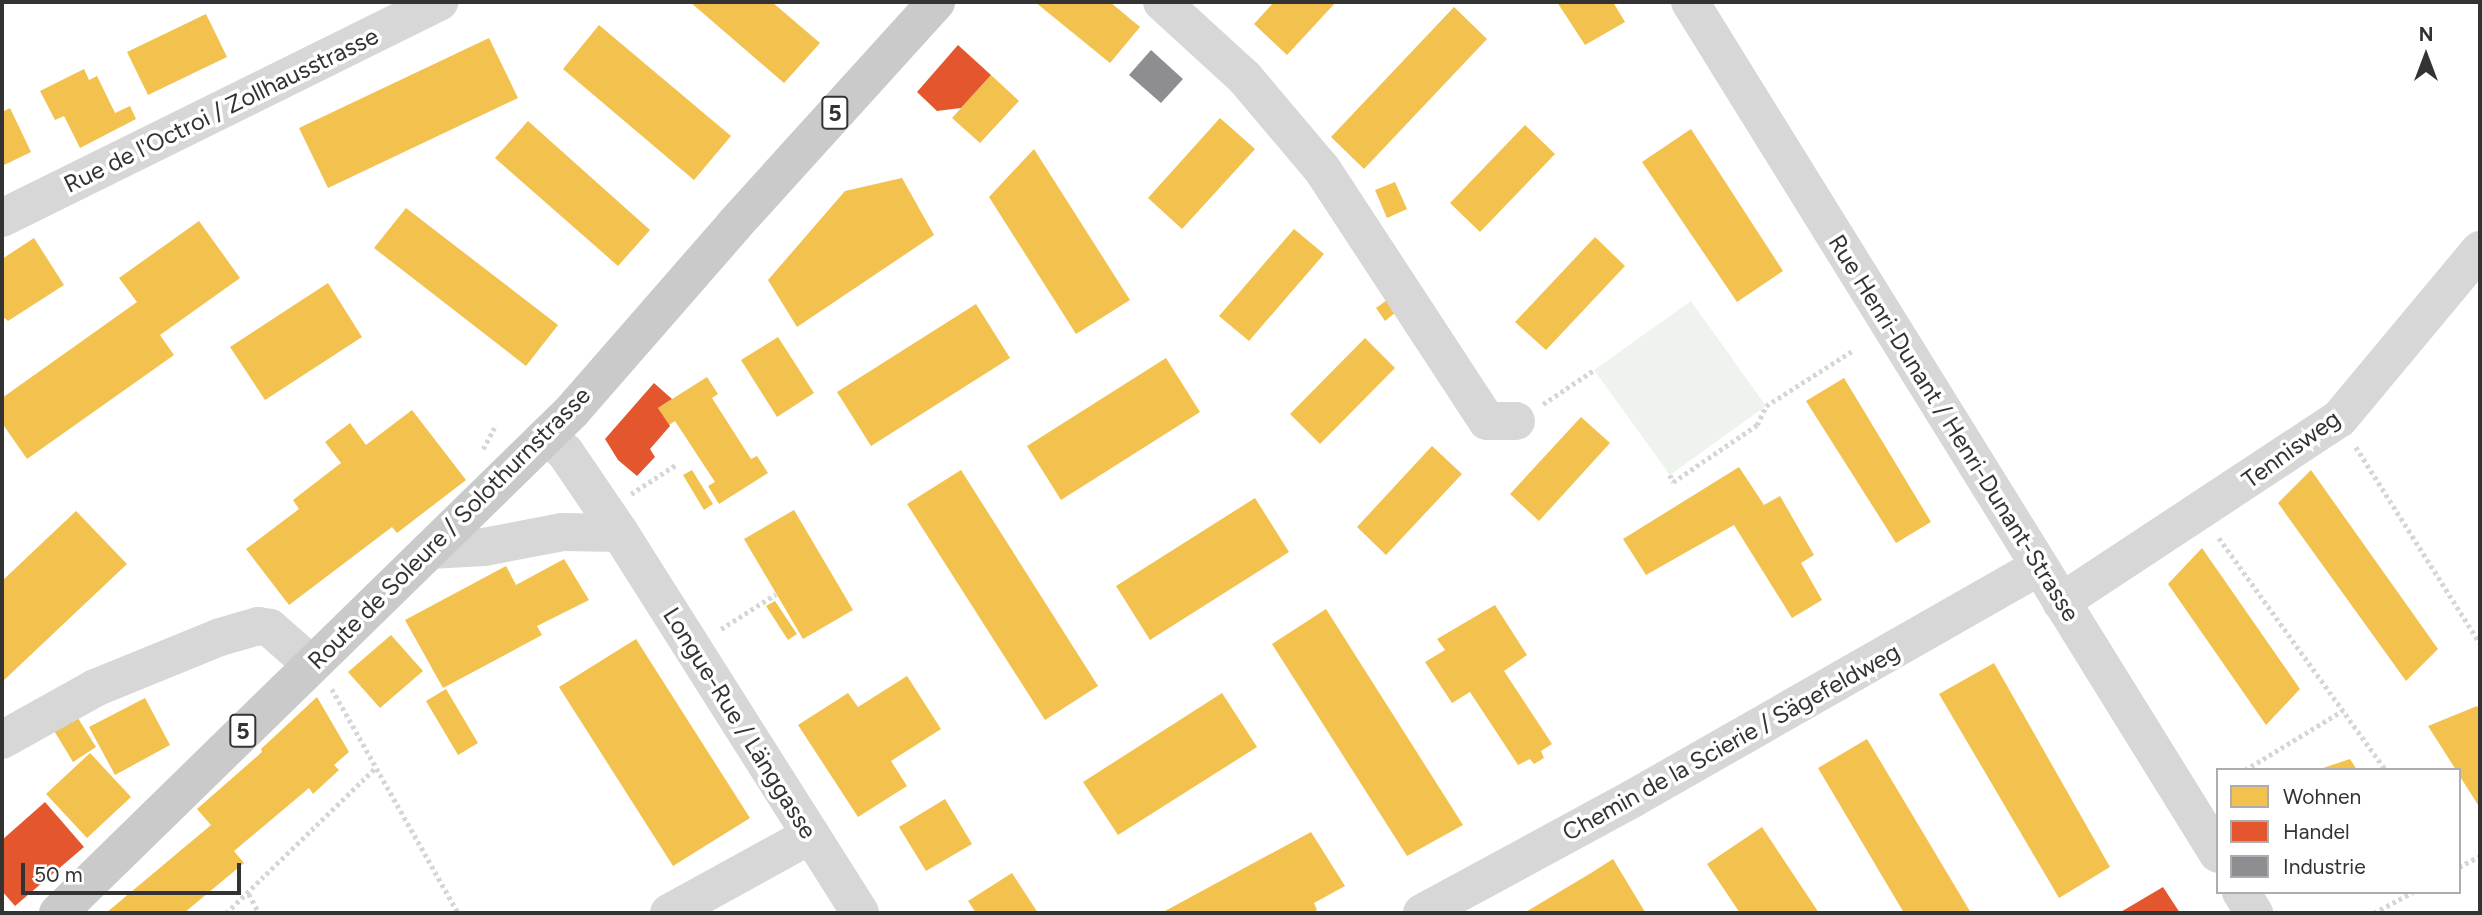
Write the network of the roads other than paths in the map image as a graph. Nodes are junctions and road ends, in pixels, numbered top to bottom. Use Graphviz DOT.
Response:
graph roads {
  1 [pos="440,2"];
  2 [pos="936,2"];
  3 [pos="1162,2"];
  4 [pos="1690,2"];
  5 [pos="2,218"];
  6 [pos="2480,250"];
  7 [pos="1516,421"];
  8 [pos="547,436"];
  9 [pos="622,515"];
  10 [pos="430,550"];
  11 [pos="2038,567"];
  12 [pos="2062,601"];
  13 [pos="318,671"];
  14 [pos="2,740"];
  15 [pos="811,835"];
  16 [pos="2216,851"];
  17 [pos="2242,894"];
  18 [pos="58,913"];
  19 [pos="668,913"];
  20 [pos="860,913"];
  21 [pos="1422,913"];
  22 [pos="2254,913"];
  1 -- 5 [label="street, Rue de l'Octroi / Zollhausstrasse"];
  2 -- 8 [label="main road, Route de Soleure / Solothurnstrasse / 5"];
  3 -- 7 [label="street"];
  4 -- 11 [label="street, Rue Henri-Dunant / Henri-Dunant-Strasse"];
  6 -- 12 [label="street, Tennisweg"];
  8 -- 9 [label="street, Longue-Rue / Länggasse"];
  8 -- 10 [label="main road, Route de Soleure / Solothurnstrasse / 5"];
  9 -- 10 [label="street"];
  9 -- 15 [label="street, Longue-Rue / Länggasse"];
  10 -- 13 [label="main road, Route de Soleure / Solothurnstrasse / 5"];
  11 -- 12 [label="street, Rue Henri-Dunant / Henri-Dunant-Strasse"];
  11 -- 21 [label="street, Chemin de la Scierie / Sägefeldweg"];
  12 -- 16 [label="street, Rue Henri-Dunant / Henri-Dunant-Strasse"];
  13 -- 14 [label="street"];
  13 -- 18 [label="main road, Route de Soleure / Solothurnstrasse / 5"];
  15 -- 19 [label="street"];
  15 -- 20 [label="street, Longue-Rue / Länggasse"];
  17 -- 22 [label="street"];
}
